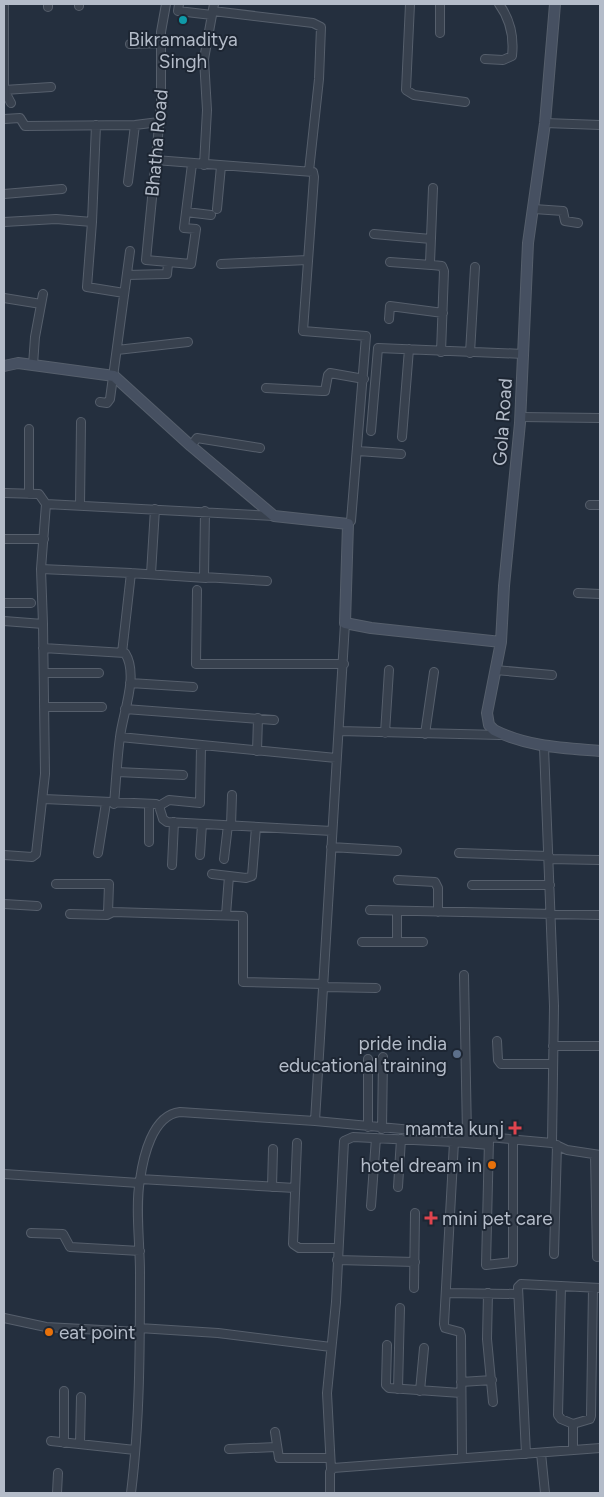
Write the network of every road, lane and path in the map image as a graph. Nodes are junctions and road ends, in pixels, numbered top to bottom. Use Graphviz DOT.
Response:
graph roads {
  1 [pos="4,4"];
  2 [pos="166,4"];
  3 [pos="179,4"];
  4 [pos="410,4"];
  5 [pos="440,4"];
  6 [pos="499,4"];
  7 [pos="555,4"];
  8 [pos="213,10"];
  9 [pos="440,33"];
  10 [pos="161,43"];
  11 [pos="130,44"];
  12 [pos="485,59"];
  13 [pos="51,87"];
  14 [pos="4,89"];
  15 [pos="465,102"];
  16 [pos="11,104"];
  17 [pos="4,119"];
  18 [pos="159,122"];
  19 [pos="545,123"];
  20 [pos="96,125"];
  21 [pos="135,125"];
  22 [pos="600,125"];
  23 [pos="155,160"];
  24 [pos="192,164"];
  25 [pos="204,165"];
  26 [pos="221,166"];
  27 [pos="310,171"];
  28 [pos="128,182"];
  29 [pos="433,188"];
  30 [pos="62,189"];
  31 [pos="4,194"];
  32 [pos="218,209"];
  33 [pos="534,209"];
  34 [pos="186,212"];
  35 [pos="211,215"];
  36 [pos="4,222"];
  37 [pos="92,222"];
  38 [pos="578,223"];
  39 [pos="374,234"];
  40 [pos="431,239"];
  41 [pos="130,251"];
  42 [pos="307,260"];
  43 [pos="390,262"];
  44 [pos="168,264"];
  45 [pos="221,264"];
  46 [pos="431,265"];
  47 [pos="475,267"];
  48 [pos="126,274"];
  49 [pos="124,293"];
  50 [pos="43,294"];
  51 [pos="4,298"];
  52 [pos="41,304"];
  53 [pos="443,313"];
  54 [pos="389,319"];
  55 [pos="188,342"];
  56 [pos="409,349"];
  57 [pos="117,350"];
  58 [pos="441,352"];
  59 [pos="470,353"];
  60 [pos="524,354"];
  61 [pos="33,365"];
  62 [pos="4,366"];
  63 [pos="114,376"];
  64 [pos="364,379"];
  65 [pos="266,388"];
  66 [pos="100,402"];
  67 [pos="521,417"];
  68 [pos="600,418"];
  69 [pos="81,422"];
  70 [pos="28,429"];
  71 [pos="371,431"];
  72 [pos="402,437"];
  73 [pos="191,446"];
  74 [pos="260,448"];
  75 [pos="358,451"];
  76 [pos="401,454"];
  77 [pos="4,493"];
  78 [pos="29,494"];
  79 [pos="46,504"];
  80 [pos="590,505"];
  81 [pos="600,505"];
  82 [pos="80,506"];
  83 [pos="155,509"];
  84 [pos="205,511"];
  85 [pos="274,516"];
  86 [pos="348,524"];
  87 [pos="4,539"];
  88 [pos="44,539"];
  89 [pos="41,569"];
  90 [pos="130,573"];
  91 [pos="151,574"];
  92 [pos="206,578"];
  93 [pos="267,581"];
  94 [pos="197,590"];
  95 [pos="578,593"];
  96 [pos="600,594"];
  97 [pos="4,603"];
  98 [pos="31,603"];
  99 [pos="4,621"];
  100 [pos="346,623"];
  101 [pos="43,624"];
  102 [pos="501,642"];
  103 [pos="43,648"];
  104 [pos="122,653"];
  105 [pos="344,664"];
  106 [pos="389,670"];
  107 [pos="495,670"];
  108 [pos="434,672"];
  109 [pos="44,673"];
  110 [pos="99,673"];
  111 [pos="552,675"];
  112 [pos="130,683"];
  113 [pos="192,687"];
  114 [pos="102,706"];
  115 [pos="44,707"];
  116 [pos="125,709"];
  117 [pos="258,718"];
  118 [pos="274,720"];
  119 [pos="339,731"];
  120 [pos="384,733"];
  121 [pos="425,734"];
  122 [pos="502,735"];
  123 [pos="120,737"];
  124 [pos="202,746"];
  125 [pos="544,747"];
  126 [pos="257,751"];
  127 [pos="600,751"];
  128 [pos="336,758"];
  129 [pos="117,772"];
  130 [pos="183,775"];
  131 [pos="232,795"];
  132 [pos="44,799"];
  133 [pos="110,804"];
  134 [pos="149,804"];
  135 [pos="160,806"];
  136 [pos="174,822"];
  137 [pos="202,824"];
  138 [pos="230,825"];
  139 [pos="256,827"];
  140 [pos="332,831"];
  141 [pos="149,842"];
  142 [pos="331,847"];
  143 [pos="397,851"];
  144 [pos="98,853"];
  145 [pos="459,853"];
  146 [pos="4,855"];
  147 [pos="200,855"];
  148 [pos="549,857"];
  149 [pos="224,859"];
  150 [pos="600,860"];
  151 [pos="172,865"];
  152 [pos="212,874"];
  153 [pos="230,876"];
  154 [pos="398,880"];
  155 [pos="56,884"];
  156 [pos="472,885"];
  157 [pos="550,885"];
  158 [pos="4,904"];
  159 [pos="37,906"];
  160 [pos="370,910"];
  161 [pos="397,911"];
  162 [pos="438,912"];
  163 [pos="108,913"];
  164 [pos="70,914"];
  165 [pos="551,914"];
  166 [pos="226,915"];
  167 [pos="600,915"];
  168 [pos="362,942"];
  169 [pos="397,942"];
  170 [pos="423,942"];
  171 [pos="464,975"];
  172 [pos="324,985"];
  173 [pos="376,988"];
  174 [pos="497,1041"];
  175 [pos="553,1046"];
  176 [pos="600,1046"];
  177 [pos="382,1057"];
  178 [pos="368,1059"];
  179 [pos="552,1064"];
  180 [pos="315,1121"];
  181 [pos="368,1127"];
  182 [pos="382,1129"];
  183 [pos="466,1136"];
  184 [pos="376,1138"];
  185 [pos="400,1139"];
  186 [pos="489,1141"];
  187 [pos="513,1141"];
  188 [pos="454,1142"];
  189 [pos="297,1143"];
  190 [pos="555,1144"];
  191 [pos="273,1149"];
  192 [pos="598,1155"];
  193 [pos="4,1174"];
  194 [pos="140,1181"];
  195 [pos="272,1187"];
  196 [pos="398,1187"];
  197 [pos="295,1188"];
  198 [pos="372,1206"];
  199 [pos="415,1214"];
  200 [pos="30,1233"];
  201 [pos="338,1248"];
  202 [pos="140,1252"];
  203 [pos="554,1254"];
  204 [pos="597,1257"];
  205 [pos="337,1260"];
  206 [pos="415,1262"];
  207 [pos="561,1286"];
  208 [pos="414,1288"];
  209 [pos="596,1288"];
  210 [pos="446,1293"];
  211 [pos="488,1294"];
  212 [pos="517,1294"];
  213 [pos="400,1308"];
  214 [pos="4,1318"];
  215 [pos="139,1330"];
  216 [pos="387,1345"];
  217 [pos="331,1347"];
  218 [pos="424,1348"];
  219 [pos="492,1380"];
  220 [pos="462,1382"];
  221 [pos="398,1389"];
  222 [pos="64,1391"];
  223 [pos="420,1391"];
  224 [pos="462,1393"];
  225 [pos="81,1397"];
  226 [pos="493,1402"];
  227 [pos="573,1424"];
  228 [pos="275,1432"];
  229 [pos="50,1441"];
  230 [pos="64,1443"];
  231 [pos="80,1444"];
  232 [pos="276,1447"];
  233 [pos="229,1448"];
  234 [pos="600,1448"];
  235 [pos="135,1450"];
  236 [pos="573,1450"];
  237 [pos="541,1453"];
  238 [pos="526,1454"];
  239 [pos="330,1458"];
  240 [pos="462,1458"];
  241 [pos="331,1469"];
  242 [pos="58,1474"];
  243 [pos="57,1493"];
  244 [pos="131,1493"];
  245 [pos="330,1493"];
  246 [pos="545,1493"];
  1 -- 14 [label="street"];
  2 -- 10 [label="street, Bhatha Road"];
  3 -- 8 [label="street"];
  4 -- 15 [label="street"];
  5 -- 9 [label="street"];
  6 -- 12 [label="street"];
  7 -- 19 [label="street, Gola Road"];
  8 -- 25 [label="street"];
  8 -- 27 [label="street"];
  10 -- 11 [label="street"];
  10 -- 18 [label="street, Bhatha Road"];
  13 -- 14 [label="street"];
  14 -- 16 [label="street"];
  17 -- 20 [label="street"];
  18 -- 21 [label="street"];
  18 -- 23 [label="street, Bhatha Road"];
  19 -- 22 [label="street"];
  19 -- 33 [label="street, Gola Road"];
  20 -- 21 [label="street"];
  20 -- 37 [label="street"];
  21 -- 28 [label="street"];
  23 -- 24 [label="street"];
  23 -- 44 [label="street, Bhatha Road"];
  24 -- 25 [label="street"];
  24 -- 34 [label="street"];
  25 -- 26 [label="street"];
  26 -- 27 [label="street"];
  26 -- 32 [label="street"];
  27 -- 42 [label="street"];
  29 -- 40 [label="street"];
  30 -- 31 [label="street"];
  33 -- 38 [label="street"];
  33 -- 60 [label="street, Gola Road"];
  34 -- 35 [label="street"];
  34 -- 44 [label="street"];
  36 -- 37 [label="street"];
  37 -- 49 [label="street"];
  39 -- 40 [label="street"];
  40 -- 46 [label="street"];
  41 -- 48 [label="street"];
  42 -- 45 [label="street"];
  42 -- 64 [label="street"];
  43 -- 46 [label="street"];
  44 -- 48 [label="street"];
  46 -- 53 [label="street"];
  47 -- 59 [label="street"];
  48 -- 49 [label="street"];
  49 -- 57 [label="street"];
  50 -- 52 [label="street"];
  51 -- 52 [label="street"];
  52 -- 61 [label="street"];
  53 -- 54 [label="street"];
  53 -- 58 [label="street"];
  55 -- 57 [label="street"];
  56 -- 58 [label="street"];
  56 -- 71 [label="street"];
  56 -- 72 [label="street"];
  57 -- 63 [label="street"];
  58 -- 59 [label="street"];
  59 -- 60 [label="street"];
  60 -- 67 [label="street, Gola Road"];
  61 -- 62 [label="street"];
  61 -- 63 [label="street"];
  63 -- 66 [label="street"];
  63 -- 73 [label="street"];
  64 -- 65 [label="street"];
  64 -- 75 [label="street"];
  67 -- 68 [label="street"];
  67 -- 102 [label="street, Gola Road"];
  69 -- 82 [label="street"];
  70 -- 78 [label="street"];
  73 -- 74 [label="street"];
  73 -- 85 [label="street"];
  75 -- 76 [label="street"];
  75 -- 86 [label="street"];
  77 -- 78 [label="street"];
  78 -- 79 [label="street"];
  79 -- 82 [label="street"];
  79 -- 88 [label="street"];
  80 -- 81 [label="street"];
  82 -- 83 [label="street"];
  83 -- 84 [label="street"];
  83 -- 91 [label="street"];
  84 -- 85 [label="street"];
  84 -- 92 [label="street"];
  85 -- 86 [label="street"];
  86 -- 100 [label="street"];
  87 -- 88 [label="street"];
  88 -- 89 [label="street"];
  89 -- 90 [label="street"];
  89 -- 101 [label="street"];
  90 -- 91 [label="street"];
  90 -- 104 [label="street"];
  91 -- 92 [label="street"];
  92 -- 93 [label="street"];
  94 -- 105 [label="street"];
  95 -- 96 [label="street"];
  97 -- 98 [label="street"];
  99 -- 101 [label="street"];
  100 -- 102 [label="street"];
  100 -- 105 [label="street"];
  101 -- 103 [label="street"];
  102 -- 107 [label="street, Gola Road"];
  103 -- 104 [label="street"];
  103 -- 109 [label="street"];
  104 -- 112 [label="street"];
  105 -- 119 [label="street"];
  106 -- 120 [label="street"];
  107 -- 111 [label="street"];
  107 -- 122 [label="street, Gola Road"];
  108 -- 121 [label="street"];
  109 -- 110 [label="street"];
  109 -- 115 [label="street"];
  112 -- 113 [label="street"];
  112 -- 116 [label="street"];
  114 -- 115 [label="street"];
  115 -- 132 [label="street"];
  116 -- 117 [label="street"];
  116 -- 123 [label="street"];
  117 -- 118 [label="street"];
  117 -- 126 [label="street"];
  119 -- 120 [label="street"];
  119 -- 128 [label="street"];
  120 -- 121 [label="street"];
  121 -- 122 [label="street"];
  122 -- 125 [label="street"];
  123 -- 124 [label="street"];
  123 -- 129 [label="street"];
  124 -- 126 [label="street"];
  124 -- 135 [label="street"];
  125 -- 127 [label="street"];
  125 -- 148 [label="street"];
  126 -- 128 [label="street"];
  128 -- 140 [label="street"];
  129 -- 130 [label="street"];
  129 -- 133 [label="street"];
  131 -- 138 [label="street"];
  132 -- 133 [label="street"];
  132 -- 146 [label="street"];
  133 -- 134 [label="street"];
  133 -- 144 [label="street"];
  134 -- 135 [label="street"];
  134 -- 141 [label="street"];
  135 -- 136 [label="street"];
  136 -- 137 [label="street"];
  136 -- 151 [label="street"];
  137 -- 138 [label="street"];
  137 -- 147 [label="street"];
  138 -- 139 [label="street"];
  138 -- 149 [label="street"];
  139 -- 140 [label="street"];
  139 -- 153 [label="street"];
  140 -- 142 [label="street"];
  142 -- 143 [label="street"];
  142 -- 172 [label="street"];
  145 -- 148 [label="street"];
  148 -- 150 [label="street"];
  148 -- 157 [label="street"];
  152 -- 153 [label="street"];
  153 -- 166 [label="street"];
  154 -- 162 [label="street"];
  155 -- 163 [label="street"];
  156 -- 157 [label="street"];
  157 -- 165 [label="street"];
  158 -- 159 [label="street"];
  160 -- 161 [label="street"];
  161 -- 162 [label="street"];
  161 -- 169 [label="street"];
  162 -- 165 [label="street"];
  163 -- 164 [label="street"];
  163 -- 166 [label="street"];
  165 -- 167 [label="street"];
  165 -- 175 [label="street"];
  166 -- 172 [label="street"];
  168 -- 169 [label="street"];
  169 -- 170 [label="street"];
  171 -- 183 [label="street"];
  172 -- 173 [label="street"];
  172 -- 180 [label="street"];
  174 -- 179 [label="street"];
  175 -- 176 [label="street"];
  175 -- 179 [label="street"];
  177 -- 182 [label="street"];
  178 -- 181 [label="street"];
  179 -- 190 [label="street"];
  180 -- 181 [label="street"];
  180 -- 194 [label="street"];
  181 -- 182 [label="street"];
  182 -- 183 [label="street"];
  183 -- 186 [label="street"];
  184 -- 185 [label="street"];
  184 -- 198 [label="street"];
  184 -- 201 [label="street"];
  185 -- 188 [label="street"];
  185 -- 196 [label="street"];
  186 -- 187 [label="street"];
  186 -- 187 [label="street"];
  186 -- 188 [label="street"];
  187 -- 190 [label="street"];
  188 -- 210 [label="street"];
  189 -- 197 [label="street"];
  190 -- 192 [label="street"];
  190 -- 203 [label="street"];
  191 -- 195 [label="street"];
  192 -- 204 [label="street"];
  193 -- 194 [label="street"];
  194 -- 195 [label="street"];
  194 -- 202 [label="street"];
  195 -- 197 [label="street"];
  197 -- 201 [label="street"];
  199 -- 206 [label="street"];
  200 -- 202 [label="street"];
  201 -- 205 [label="street"];
  202 -- 215 [label="street"];
  205 -- 206 [label="street"];
  205 -- 217 [label="street"];
  206 -- 208 [label="street"];
  207 -- 209 [label="street"];
  207 -- 212 [label="street"];
  207 -- 227 [label="street"];
  209 -- 227 [label="street"];
  210 -- 211 [label="street"];
  210 -- 220 [label="street"];
  211 -- 212 [label="street"];
  211 -- 219 [label="street"];
  212 -- 238 [label="street"];
  213 -- 221 [label="street"];
  214 -- 215 [label="street"];
  215 -- 217 [label="street"];
  215 -- 235 [label="street"];
  216 -- 221 [label="street"];
  217 -- 239 [label="street"];
  218 -- 223 [label="street"];
  219 -- 220 [label="street"];
  219 -- 226 [label="street"];
  220 -- 224 [label="street"];
  221 -- 223 [label="street"];
  222 -- 230 [label="street"];
  223 -- 224 [label="street"];
  224 -- 240 [label="street"];
  225 -- 231 [label="street"];
  227 -- 236 [label="street"];
  228 -- 232 [label="street"];
  229 -- 230 [label="street"];
  230 -- 231 [label="street"];
  231 -- 235 [label="street"];
  232 -- 233 [label="street"];
  232 -- 239 [label="street"];
  234 -- 236 [label="street"];
  235 -- 244 [label="street"];
  236 -- 237 [label="street"];
  237 -- 238 [label="street"];
  237 -- 246 [label="street"];
  238 -- 240 [label="street"];
  239 -- 241 [label="street"];
  240 -- 241 [label="street"];
  241 -- 245 [label="street"];
  242 -- 243 [label="street"];
}
